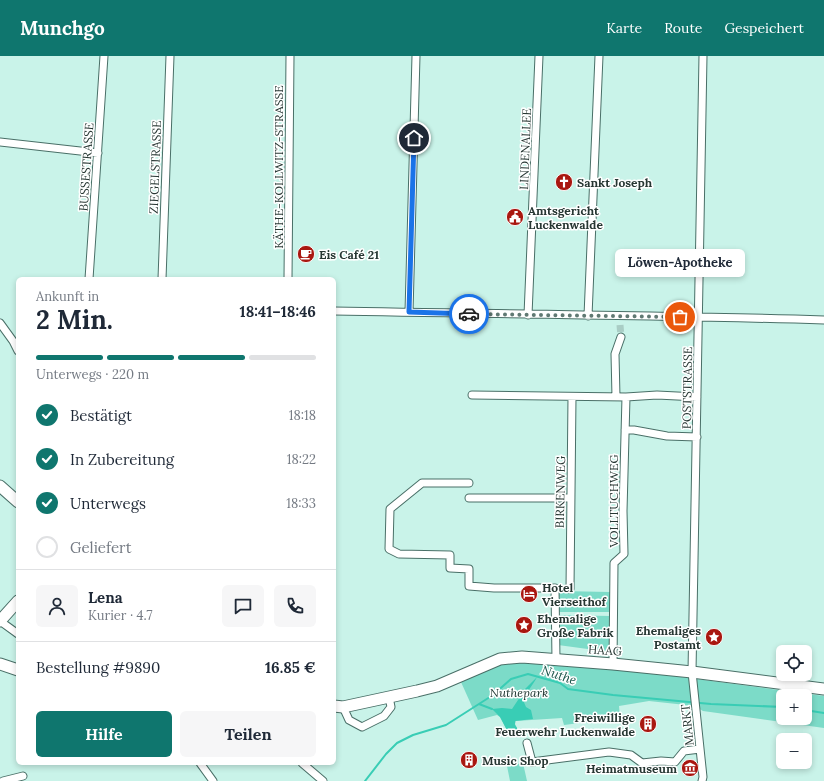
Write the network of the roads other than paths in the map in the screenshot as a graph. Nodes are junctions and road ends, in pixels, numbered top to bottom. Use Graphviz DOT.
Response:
graph roads {
  1 [pos="104,56"];
  2 [pos="170,56"];
  3 [pos="290,56"];
  4 [pos="416,56"];
  5 [pos="539,56"];
  6 [pos="599,56"];
  7 [pos="703,56"];
  8 [pos="0,142"];
  9 [pos="98,153"];
  10 [pos="89,277"];
  11 [pos="162,277"];
  12 [pos="288,277"];
  13 [pos="336,311"];
  14 [pos="409,312"];
  15 [pos="528,315"];
  16 [pos="588,316"];
  17 [pos="620,316"];
  18 [pos="698,317"];
  19 [pos="824,320"];
  20 [pos="0,323"];
  21 [pos="620,325"];
  22 [pos="621,337"];
  23 [pos="16,340"];
  24 [pos="472,395"];
  25 [pos="572,397"];
  26 [pos="616,397"];
  27 [pos="626,397"];
  28 [pos="697,397"];
  29 [pos="625,430"];
  30 [pos="697,437"];
  31 [pos="469,483"];
  32 [pos="0,486"];
  33 [pos="469,498"];
  34 [pos="572,498"];
  35 [pos="16,500"];
  36 [pos="570,589"];
  37 [pos="16,603"];
  38 [pos="0,621"];
  39 [pos="16,633"];
  40 [pos="556,660"];
  41 [pos="0,664"];
  42 [pos="613,664"];
  43 [pos="16,669"];
  44 [pos="692,672"];
  45 [pos="824,689"];
  46 [pos="389,697"];
  47 [pos="338,706"];
  48 [pos="527,743"];
  49 [pos="700,749"];
  50 [pos="201,765"];
  51 [pos="304,765"];
  52 [pos="23,776"];
  53 [pos="705,780"];
  54 [pos="3,781"];
  55 [pos="213,781"];
  56 [pos="323,781"];
  1 -- 9 [label="street, BUSSESTRASSE"];
  2 -- 11 [label="street, ZIEGELSTRASSE"];
  3 -- 12 [label="street, KÄTHE-KOLLWITZ-STRASSE"];
  4 -- 14 [label="street"];
  5 -- 15 [label="street, LINDENALLEE"];
  6 -- 16 [label="street"];
  7 -- 18 [label="street, POSTSTRASSE"];
  8 -- 9 [label="street"];
  9 -- 10 [label="street, BUSSESTRASSE"];
  13 -- 14 [label="street"];
  14 -- 15 [label="street"];
  15 -- 16 [label="street"];
  16 -- 17 [label="street"];
  17 -- 18 [label="street"];
  17 -- 21 [label="street"];
  18 -- 19 [label="street"];
  18 -- 28 [label="street, POSTSTRASSE"];
  20 -- 23 [label="street"];
  22 -- 26 [label="street"];
  24 -- 25 [label="street"];
  25 -- 26 [label="street"];
  25 -- 34 [label="street, BIRKENWEG"];
  26 -- 27 [label="street"];
  27 -- 28 [label="street"];
  27 -- 29 [label="street, VOLLTUCHWEG"];
  28 -- 30 [label="street, POSTSTRASSE"];
  29 -- 30 [label="street"];
  29 -- 42 [label="street, VOLLTUCHWEG"];
  30 -- 44 [label="street, POSTSTRASSE"];
  31 -- 40 [label="street"];
  32 -- 35 [label="main road"];
  33 -- 34 [label="street"];
  34 -- 36 [label="street, BIRKENWEG"];
  37 -- 38 [label="main road"];
  38 -- 39 [label="street"];
  40 -- 42 [label="main road, HAAG"];
  40 -- 46 [label="main road, HAAG"];
  41 -- 43 [label="main road"];
  42 -- 44 [label="main road, HAAG"];
  44 -- 45 [label="main road, HAAG"];
  44 -- 49 [label="street, MARKT"];
  46 -- 47 [label="main road, HAAG"];
  46 -- 47 [label="street"];
  48 -- 49 [label="street"];
  49 -- 53 [label="street, MARKT"];
  50 -- 55 [label="street"];
  51 -- 56 [label="street"];
  52 -- 54 [label="street"];
}
